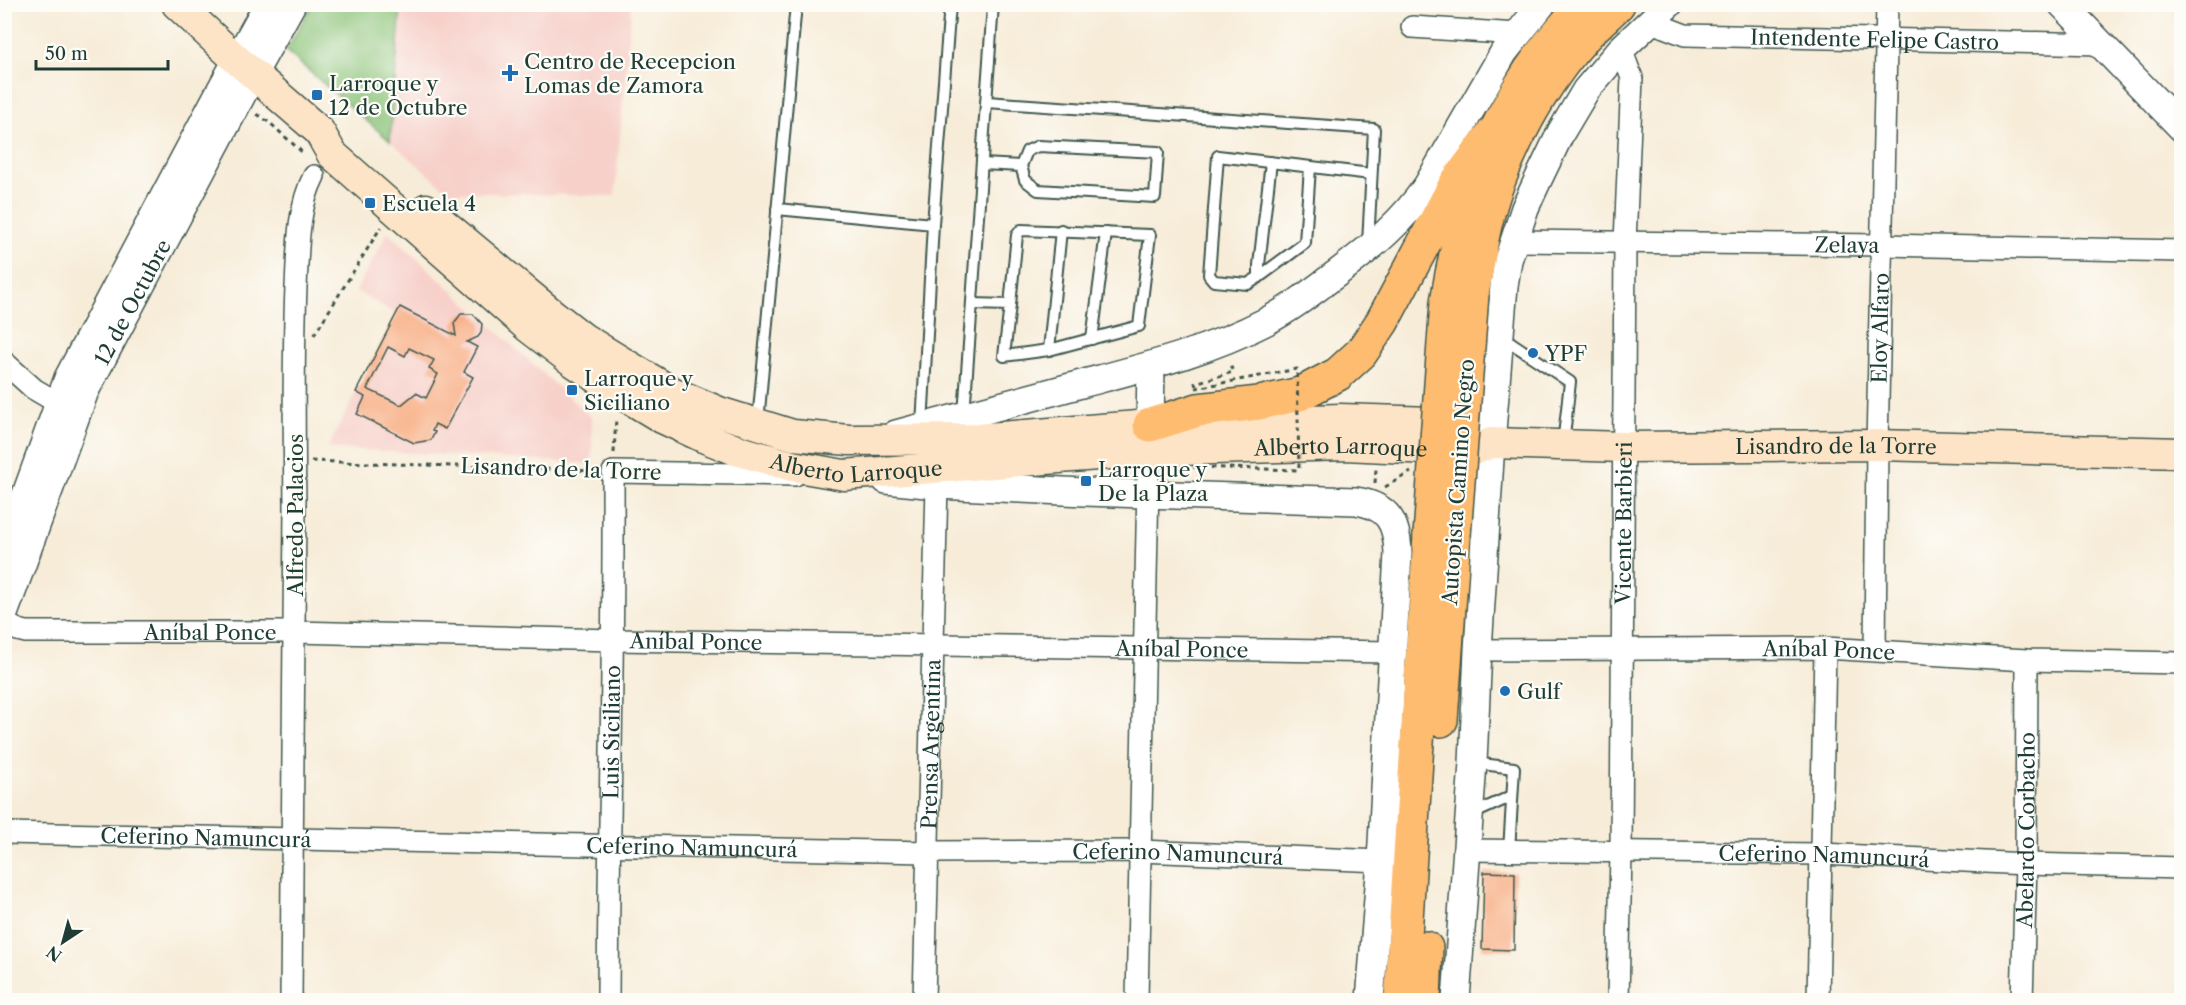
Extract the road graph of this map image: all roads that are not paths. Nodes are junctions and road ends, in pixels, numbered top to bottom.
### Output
1 (177, 4) edge
2 (268, 4) edge
3 (292, 4) edge
4 (796, 4) edge
5 (950, 4) edge
6 (993, 4) edge
7 (1542, 4) edge
8 (1585, 4) edge
9 (1618, 4) edge
10 (1887, 4) edge
11 (2062, 4) edge
12 (1661, 12) edge
13 (1412, 27) dead end
14 (1517, 34) junction
15 (1887, 40) junction
16 (2101, 44) junction
17 (1620, 49) junction
18 (245, 67) junction
19 (987, 102) junction
20 (2181, 128) edge
21 (319, 131) junction
22 (1494, 132) junction
23 (1271, 162) junction
24 (982, 164) junction
25 (1021, 166) junction
26 (1310, 167) junction
27 (1371, 174) junction
28 (314, 176) dead end
29 (777, 209) junction
30 (933, 224) junction
31 (1061, 230) junction
32 (1106, 233) junction
33 (1514, 242) junction
34 (1625, 242) junction
35 (1882, 245) junction
36 (1367, 250) junction
37 (2181, 251) edge
38 (1259, 277) junction
39 (1460, 298) junction
40 (972, 304) junction
41 (1010, 305) junction
42 (1500, 335) junction
43 (1092, 339) junction
44 (1049, 350) junction
45 (4, 362) edge
46 (1151, 366) junction
47 (67, 408) junction
48 (964, 416) junction
49 (758, 425) junction
50 (922, 427) junction
51 (1149, 438) junction
52 (874, 440) junction
53 (1491, 442) junction
54 (1563, 445) junction
55 (1876, 445) junction
56 (1624, 447) junction
57 (2181, 453) edge
58 (613, 472) joint
59 (836, 474) junction
60 (937, 485) junction
61 (1148, 495) junction
62 (1442, 536) junction
63 (4, 555) edge
64 (4, 614) edge
65 (4, 623) edge
66 (295, 632) junction
67 (614, 640) junction
68 (932, 644) junction
69 (1143, 648) junction
70 (1825, 648) junction
71 (1478, 650) junction
72 (1621, 650) junction
73 (1875, 650) junction
74 (1392, 652) junction
75 (2027, 660) junction
76 (2181, 663) edge
77 (1473, 763) junction
78 (1512, 796) junction
79 (1470, 815) junction
80 (4, 834) edge
81 (293, 838) junction
82 (609, 846) junction
83 (1467, 850) junction
84 (1140, 851) junction
85 (1509, 851) junction
86 (927, 852) junction
87 (1621, 852) junction
88 (1822, 855) junction
89 (1381, 861) junction
90 (2026, 864) junction
91 (2181, 868) edge
92 (291, 1000) edge
93 (608, 1000) edge
94 (924, 1000) edge
95 (1137, 1000) edge
96 (1370, 1000) edge
97 (1401, 1000) edge
98 (1424, 1000) edge
99 (1456, 1000) edge
100 (1618, 1000) edge
101 (1818, 1000) edge
102 (2022, 1000) edge

1 - 18 main road, Alberto Larroque
2 - 18 street, 12 de Octubre
3 - 18 street, 12 de Octubre
4 - 29 lane
5 - 30 lane
6 - 19 lane
7 - 14 street
8 - 22 highway, Autopista Camino Negro
9 - 39 highway, Autopista Camino Negro
10 - 15 street, Eloy Alfaro
11 - 16 street
12 - 15 street, Intendente Felipe Castro
12 - 17 street
13 - 14 street
14 - 36 street
15 - 16 street, Intendente Felipe Castro
15 - 35 street, Eloy Alfaro
16 - 20 street
17 - 33 street
17 - 34 street, Vicente Barbieri
18 - 21 main road, Alberto Larroque
18 - 47 street, 12 de Octubre
19 - 24 lane
19 - 27 lane
21 - 49 main road, Alberto Larroque
21 - 59 main road, Alberto Larroque
22 - 39 highway, Autopista Camino Negro
22 - 51 highway
23 - 26 lane
23 - 38 lane
23 - 38 lane
24 - 25 lane
24 - 40 lane
25 - 25 lane
26 - 27 lane
26 - 38 lane
27 - 36 lane
28 - 66 street, Alfredo Palacios
29 - 30 lane
29 - 49 lane
30 - 50 lane
31 - 32 lane
31 - 41 lane
31 - 44 lane
32 - 43 lane
32 - 43 lane
33 - 34 street, Zelaya
33 - 42 street
34 - 35 street, Zelaya
34 - 56 street, Vicente Barbieri
35 - 37 street, Zelaya
35 - 55 street, Eloy Alfaro
36 - 46 street
39 - 62 highway, Autopista Camino Negro, bridge
40 - 41 lane
40 - 48 lane
41 - 44 lane
42 - 53 street
42 - 54 lane
43 - 44 lane
45 - 47 street
46 - 48 street
46 - 51 street
47 - 63 street, 12 de Octubre
47 - 64 street, 12 de Octubre
48 - 50 street
49 - 52 main road, Alberto Larroque
50 - 52 street
51 - 52 main road, Alberto Larroque
51 - 53 main road, Alberto Larroque
51 - 53 main road, Alberto Larroque
51 - 59 main road, Alberto Larroque
51 - 61 street
53 - 54 main road, Lisandro de la Torre
53 - 71 street
54 - 56 main road, Lisandro de la Torre
55 - 56 main road, Lisandro de la Torre
55 - 57 main road, Lisandro de la Torre
55 - 73 street, Eloy Alfaro
56 - 72 street, Vicente Barbieri
58 - 59 street, Lisandro de la Torre
58 - 67 street, Luis Siciliano
59 - 60 street, Lisandro de la Torre
60 - 61 street, Lisandro de la Torre
60 - 68 street, Prensa Argentina
61 - 69 street
61 - 74 street, Lisandro de la Torre
62 - 97 highway, Autopista Camino Negro
62 - 98 highway, Autopista Camino Negro
65 - 66 street, Aníbal Ponce
66 - 67 street, Aníbal Ponce
66 - 81 street, Alfredo Palacios
67 - 68 street, Aníbal Ponce
67 - 82 street, Luis Siciliano
68 - 69 street, Aníbal Ponce
68 - 86 street, Prensa Argentina
69 - 74 street, Aníbal Ponce
69 - 84 street
70 - 72 street, Aníbal Ponce
70 - 73 street, Aníbal Ponce
70 - 88 street
71 - 72 street, Aníbal Ponce
71 - 77 street
72 - 87 street, Vicente Barbieri
73 - 75 street, Aníbal Ponce
74 - 89 street
75 - 76 street, Aníbal Ponce
75 - 90 street, Abelardo Corbacho
77 - 78 lane
77 - 79 street
78 - 79 lane
78 - 85 lane
79 - 83 street
80 - 81 street, Ceferino Namuncurá
81 - 82 street, Ceferino Namuncurá
81 - 92 street, Alfredo Palacios
82 - 86 street, Ceferino Namuncurá
82 - 93 street, Luis Siciliano
83 - 85 street, Ceferino Namuncurá
83 - 99 street
84 - 86 street, Ceferino Namuncurá
84 - 89 street, Ceferino Namuncurá
84 - 95 street
85 - 87 street, Ceferino Namuncurá
86 - 94 street, Prensa Argentina
87 - 88 street, Ceferino Namuncurá
87 - 100 street, Vicente Barbieri
88 - 90 street, Ceferino Namuncurá
88 - 101 street
89 - 96 street
90 - 91 street, Ceferino Namuncurá
90 - 102 street, Abelardo Corbacho

